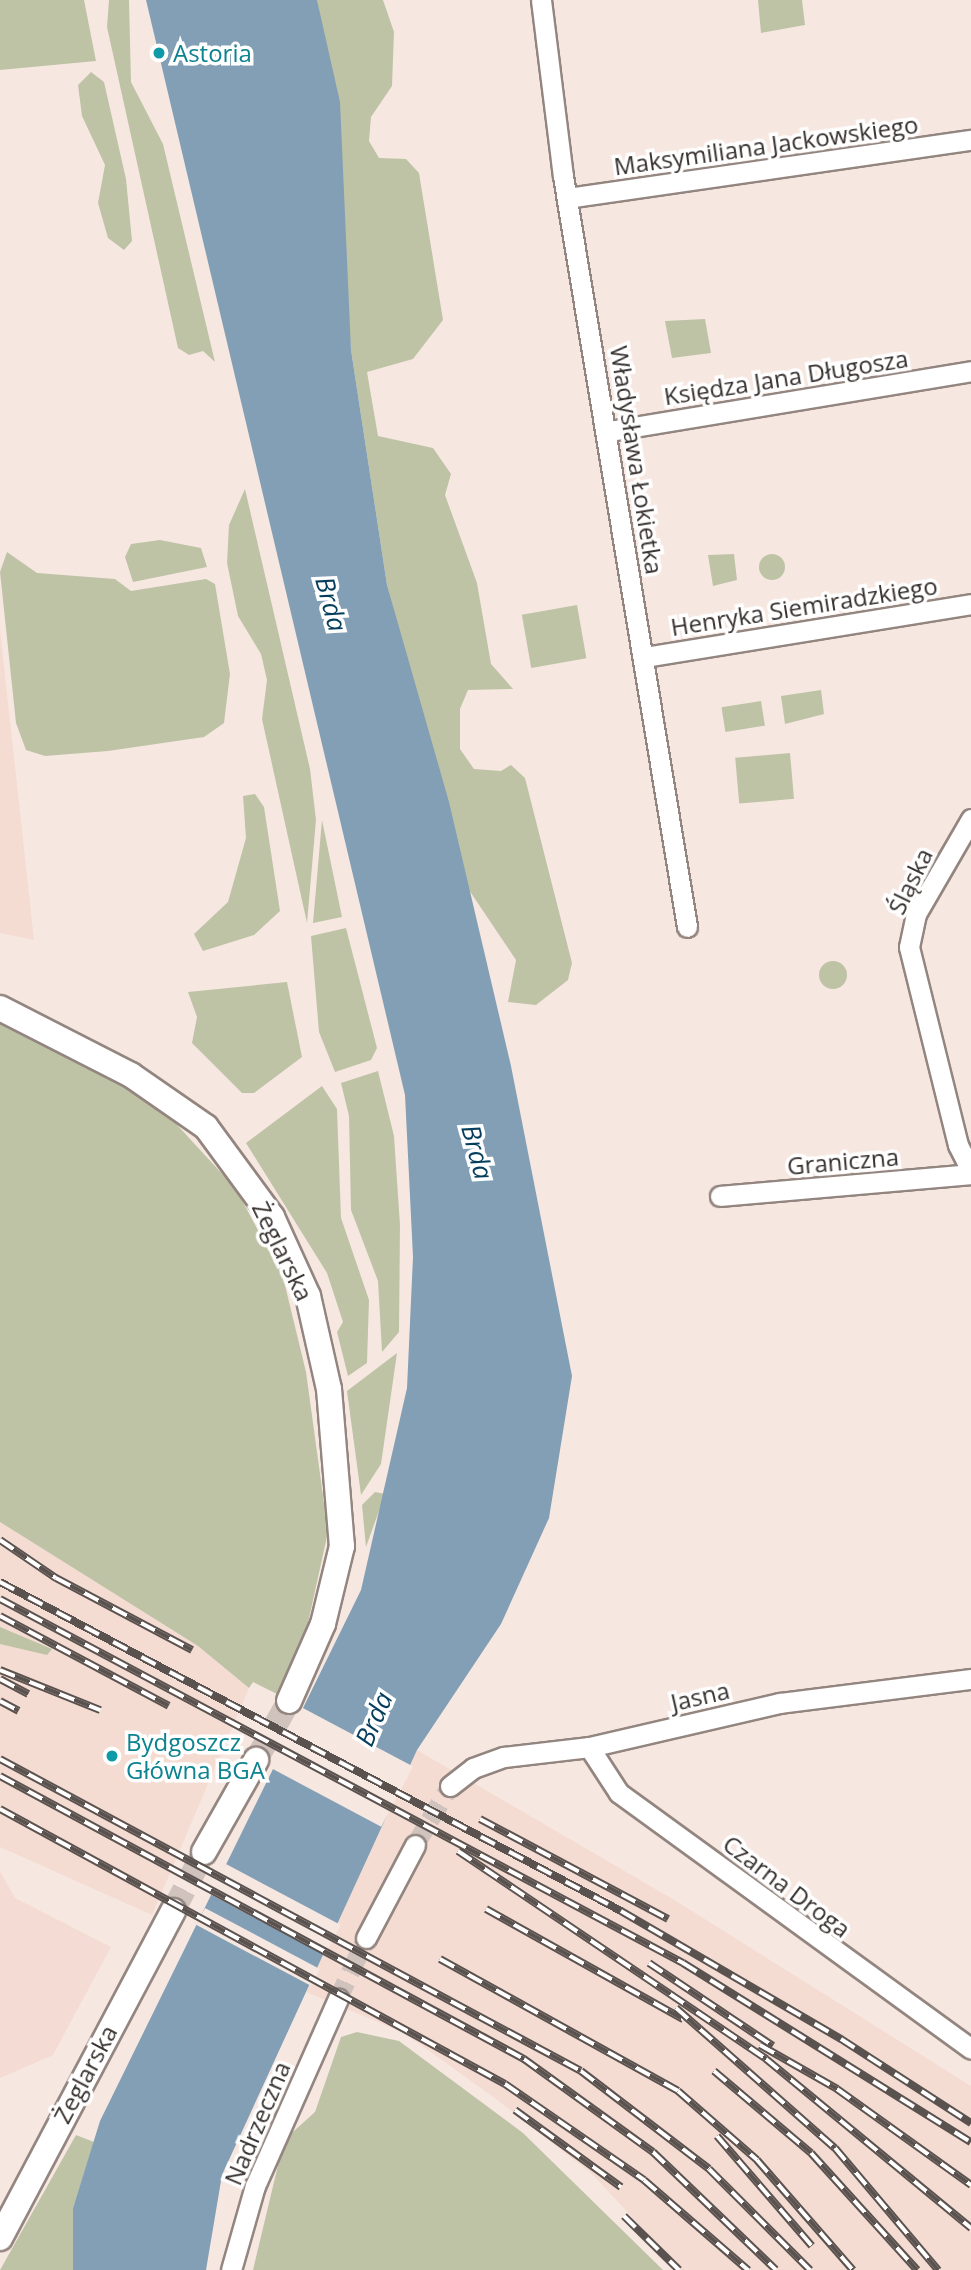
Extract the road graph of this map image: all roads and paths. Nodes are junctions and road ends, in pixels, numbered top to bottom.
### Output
1 (541, 0) edge
2 (971, 140) edge
3 (567, 198) junction
4 (971, 371) edge
5 (609, 431) junction
6 (971, 604) edge
7 (644, 657) junction
8 (971, 819) edge
9 (687, 927) dead end
10 (0, 1008) edge
11 (971, 1172) edge
12 (720, 1196) dead end
13 (971, 1679) edge
14 (289, 1701) tunnel mouth
15 (589, 1747) junction
16 (257, 1760) tunnel mouth
17 (450, 1786) tunnel mouth
18 (415, 1845) tunnel mouth
19 (204, 1853) tunnel mouth
20 (173, 1911) tunnel mouth
21 (366, 1938) tunnel mouth
22 (338, 1999) tunnel mouth
23 (971, 2049) edge
24 (0, 2238) edge
25 (231, 2270) edge

1 - 3 street, Władysława Łokietka
2 - 3 street, Maksymiliana Jackowskiego
3 - 5 street, Władysława Łokietka
4 - 5 street, Księdza Jana Długosza
5 - 7 street, Władysława Łokietka
6 - 7 street, Henryka Siemiradzkiego
7 - 9 street, Władysława Łokietka
8 - 11 street, Śląska
10 - 14 street, Żeglarska
11 - 12 street, Graniczna
13 - 15 street, Jasna
15 - 17 street, Jasna
15 - 23 street, Czarna Droga
16 - 19 street
18 - 21 street
20 - 24 street, Żeglarska
22 - 25 street, Nadrzeczna

